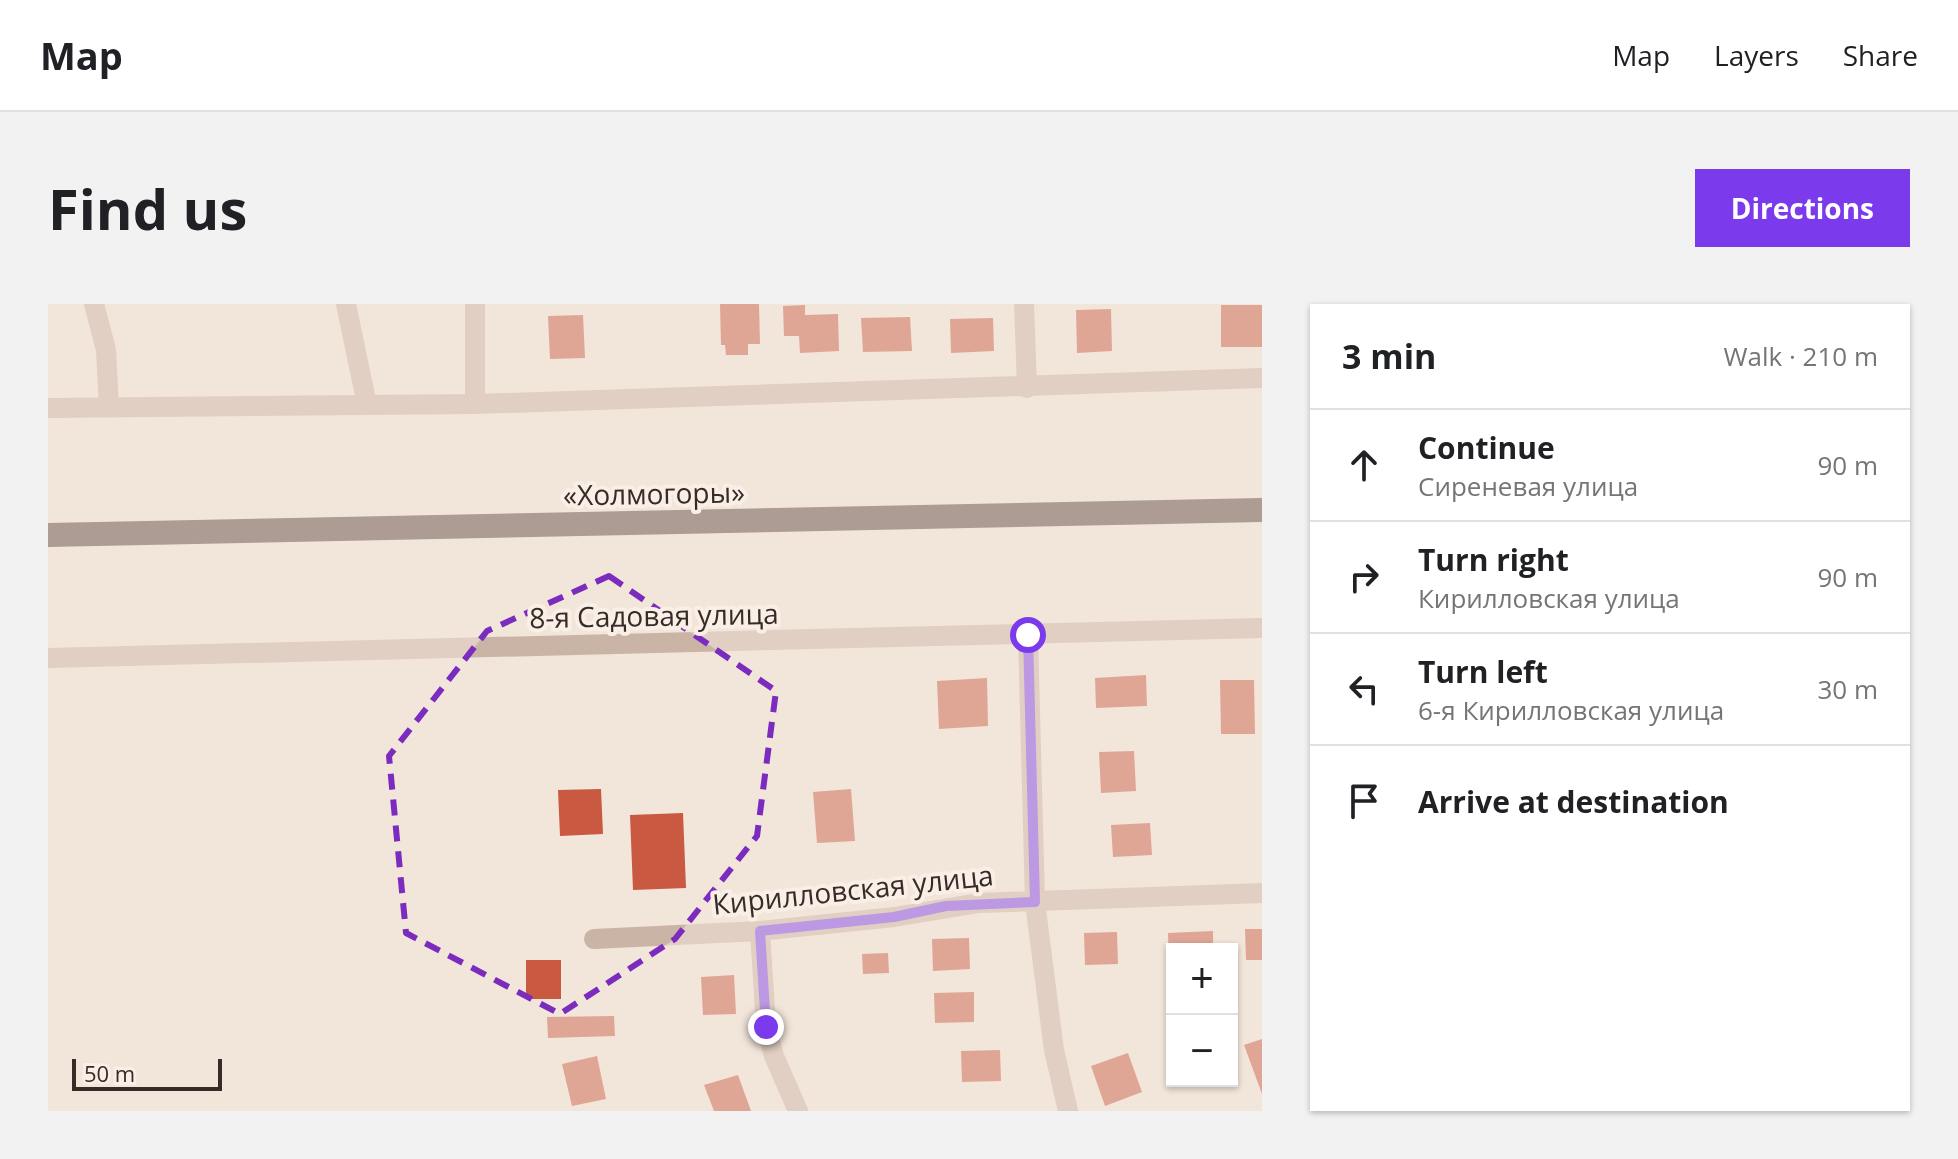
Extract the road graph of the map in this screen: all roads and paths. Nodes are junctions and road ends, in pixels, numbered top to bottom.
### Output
1 (94, 304) edge
2 (346, 304) edge
3 (475, 304) edge
4 (1024, 304) edge
5 (1262, 378) edge
6 (1027, 388) junction
7 (475, 404) junction
8 (367, 405) junction
9 (109, 407) junction
10 (48, 408) edge
11 (1262, 510) edge
12 (48, 535) edge
13 (1262, 628) edge
14 (1028, 635) junction
15 (48, 658) edge
16 (1262, 893) edge
17 (1035, 902) junction
18 (760, 931) junction
19 (594, 939) dead end
20 (798, 1111) edge
21 (1068, 1111) edge

1 - 9 street
2 - 8 street
3 - 7 street
4 - 6 street
5 - 6 street
6 - 7 street
7 - 8 street
8 - 9 street
9 - 10 street
11 - 12 highway, «Холмогоры»
13 - 14 street, 8-я Садовая улица
14 - 15 street, 8-я Садовая улица
14 - 17 street
16 - 17 street, Кирилловская улица
17 - 18 street, Кирилловская улица
17 - 21 street
18 - 19 street, Кирилловская улица
18 - 20 street

